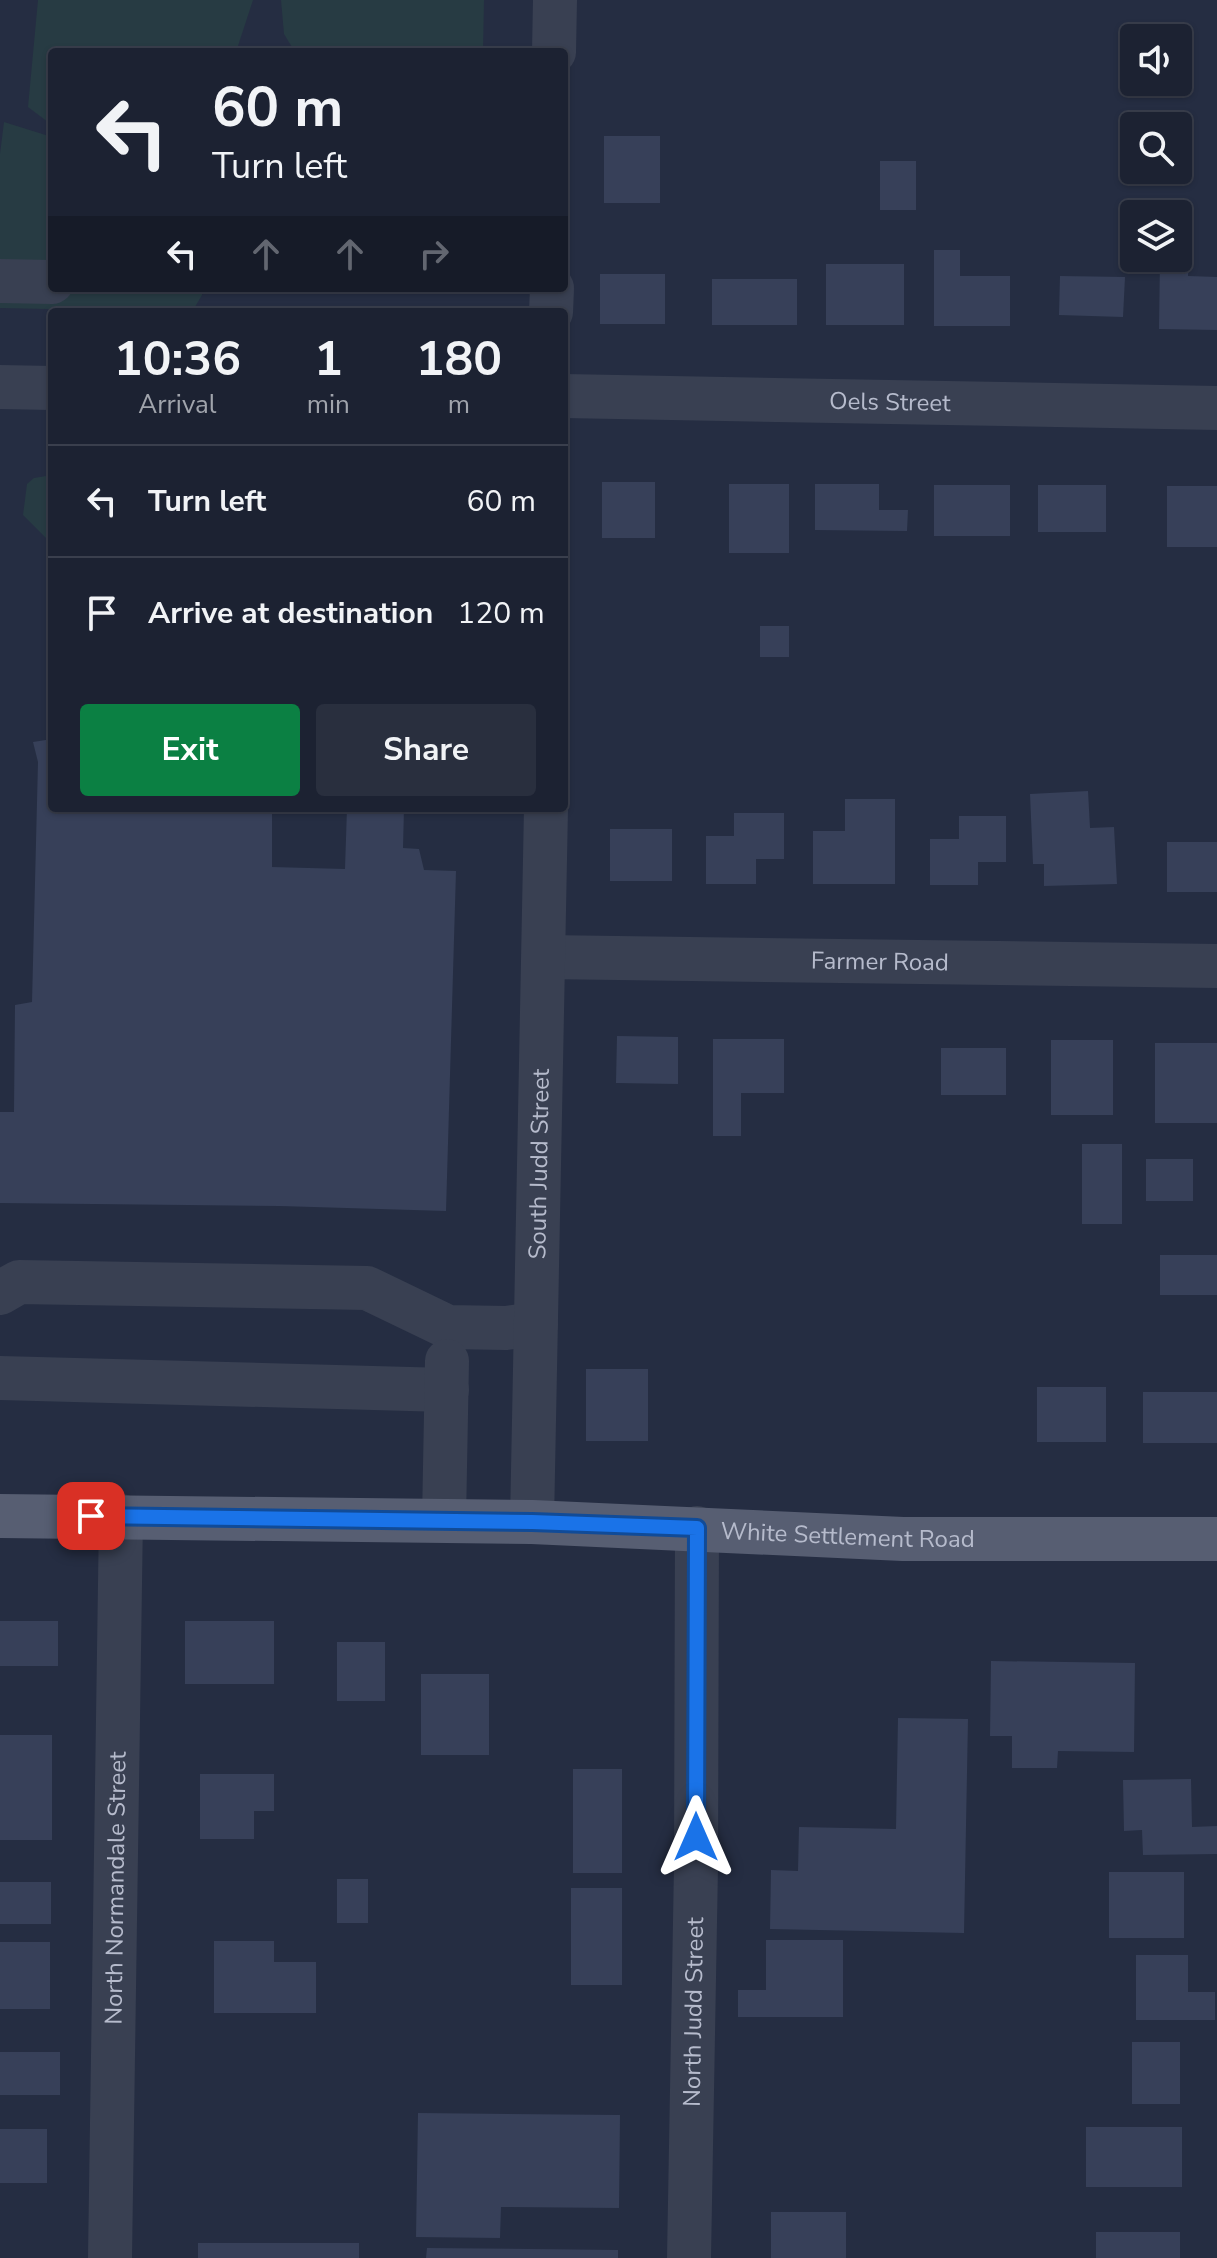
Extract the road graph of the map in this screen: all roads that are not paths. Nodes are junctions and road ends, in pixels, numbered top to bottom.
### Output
1 (555, 0) edge
2 (554, 48) edge
3 (0, 281) edge
4 (48, 282) edge
5 (0, 387) edge
6 (48, 388) edge
7 (568, 396) edge
8 (1217, 408) edge
9 (546, 812) edge
10 (544, 957) junction
11 (1217, 966) edge
12 (0, 1293) edge
13 (536, 1324) junction
14 (448, 1327) junction
15 (0, 1378) edge
16 (447, 1390) junction
17 (0, 1516) edge
18 (121, 1516) junction
19 (444, 1520) junction
20 (532, 1522) junction
21 (697, 1528) junction
22 (1217, 1539) edge
23 (110, 2258) edge
24 (689, 2258) edge

1 - 2 street
3 - 4 street
5 - 6 street
7 - 8 street, Oels Street
9 - 10 street, South Judd Street
10 - 11 street, Farmer Road
10 - 13 street, South Judd Street
12 - 14 street
13 - 14 street
13 - 20 street, South Judd Street
14 - 16 street
15 - 16 street
16 - 19 street
17 - 18 main road, White Settlement Road
18 - 19 main road, White Settlement Road
18 - 23 street, North Normandale Street
19 - 20 main road, White Settlement Road
20 - 21 main road, White Settlement Road
21 - 22 main road, White Settlement Road
21 - 24 street, North Judd Street

